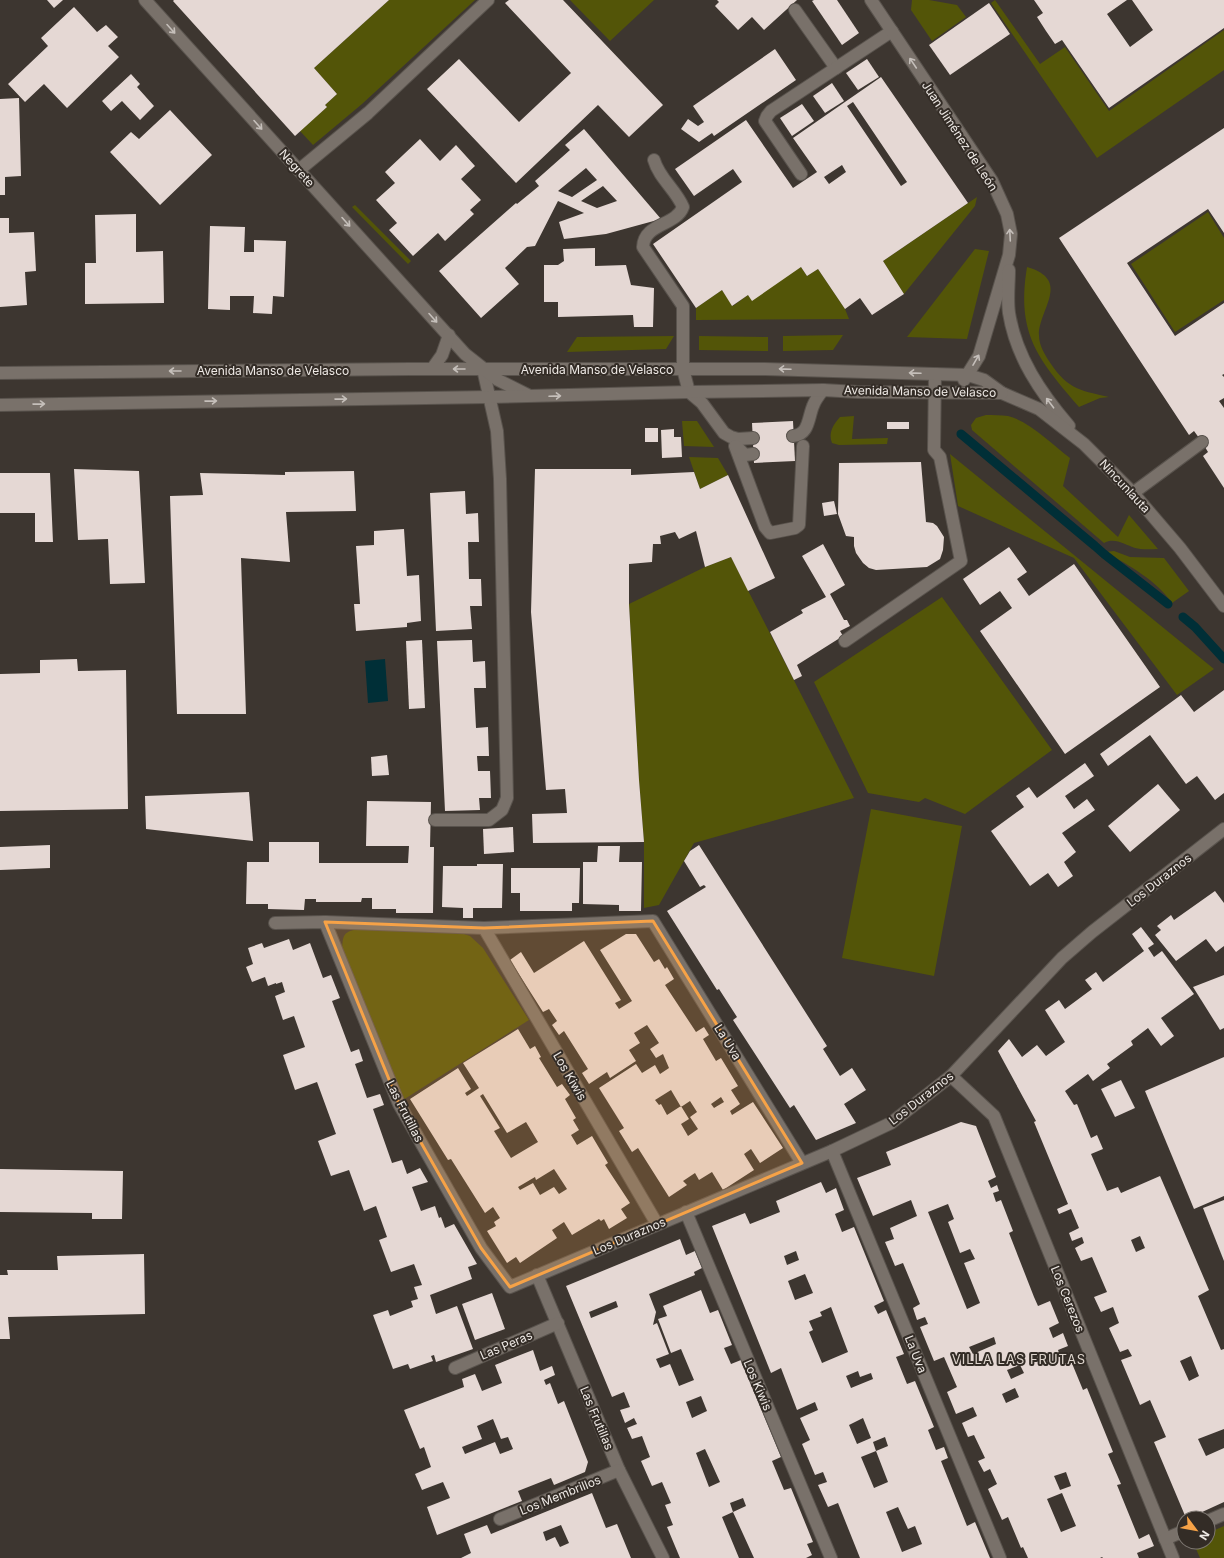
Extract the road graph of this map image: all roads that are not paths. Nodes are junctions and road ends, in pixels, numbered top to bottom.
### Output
1 (145, 0) edge
2 (488, 0) edge
3 (871, 0) edge
4 (796, 10) dead end
5 (892, 31) junction
6 (836, 68) junction
7 (654, 160) dead end
8 (299, 170) junction
9 (801, 174) dead end
10 (1009, 255) junction
11 (449, 335) junction
12 (432, 369) junction
13 (483, 369) junction
14 (683, 369) junction
15 (0, 373) edge
16 (935, 374) junction
17 (968, 375) junction
18 (823, 390) junction
19 (689, 392) junction
20 (935, 392) junction
21 (955, 392) junction
22 (1002, 393) junction
23 (530, 396) junction
24 (490, 397) junction
25 (0, 405) edge
26 (806, 429) junction
27 (724, 433) junction
28 (793, 436) dead end
29 (753, 438) dead end
30 (1202, 442) dead end
31 (1084, 444) junction
32 (735, 446) junction
33 (753, 454) dead end
34 (1133, 492) junction
35 (1224, 606) edge
36 (845, 641) dead end
37 (435, 820) dead end
38 (1224, 829) edge
39 (275, 922) dead end
40 (325, 922) junction
41 (484, 928) junction
42 (951, 1076) junction
43 (832, 1150) junction
44 (802, 1163) junction
45 (686, 1212) junction
46 (657, 1224) junction
47 (537, 1275) junction
48 (510, 1287) joint
49 (558, 1323) junction
50 (455, 1368) dead end
51 (619, 1470) junction
52 (500, 1519) dead end
53 (1176, 1534) edge
54 (1165, 1539) junction
55 (663, 1558) edge
56 (831, 1558) edge
57 (1000, 1558) edge
58 (1173, 1558) edge

1 -> 8 street, Negrete
2 - 8 street
3 - 5 street, Juan Jiménez de León
4 - 6 street
5 - 6 street
10 -> 5 street, Juan Jiménez de León
6 - 9 street
7 - 14 street
8 -> 11 street, Negrete
17 -> 10 street, Juan Jiménez de León
31 -> 10 street
11 - 12 street
11 - 13 street, Negrete
13 -> 12 street, Avenida Manso de Velasco
12 -> 15 street, Avenida Manso de Velasco
13 - 14 street, Avenida Manso de Velasco
13 - 23 street, Negrete
13 - 24 street
16 -> 14 street, Avenida Manso de Velasco
14 - 19 street
16 - 17 street, Avenida Manso de Velasco
16 - 20 street
17 - 21 street, Juan Jiménez de León
17 - 22 street, Avenida Manso de Velasco
18 - 19 street, Avenida Manso de Velasco
18 - 20 street, Avenida Manso de Velasco
18 - 26 street
23 -> 19 street, Avenida Manso de Velasco
19 - 27 street
20 - 21 street, Avenida Manso de Velasco
20 - 36 street
21 - 22 street, Avenida Manso de Velasco
22 - 31 street, Nincunlauta
23 - 24 street, Avenida Manso de Velasco
25 -> 24 street, Avenida Manso de Velasco
24 - 37 street
26 - 28 street
26 - 32 street
27 - 29 street
27 - 32 street
30 - 34 street
31 - 34 street, Nincunlauta
32 - 33 street
34 - 35 street, Nincunlauta
38 - 42 street, Los Duraznos
39 - 40 street
40 - 41 street
40 - 48 street, Las Frutillas
41 - 44 street, La Uva
41 - 46 street, Los Kiwis
42 - 43 street, Los Duraznos
42 - 54 street, Los Cerezos
43 - 44 street, Los Duraznos
43 - 57 street, La Uva
44 - 45 street, Los Duraznos
45 - 46 street, Los Duraznos
45 - 56 street, Los Kiwis
46 - 47 street, Los Duraznos
47 - 48 street, Los Duraznos
47 - 49 street, Las Frutillas
49 - 50 street, Las Peras
49 - 51 street, Las Frutillas
51 - 52 street, Los Membrillos
51 - 55 street, Las Frutillas
53 - 54 street
54 - 58 street, Los Cerezos

